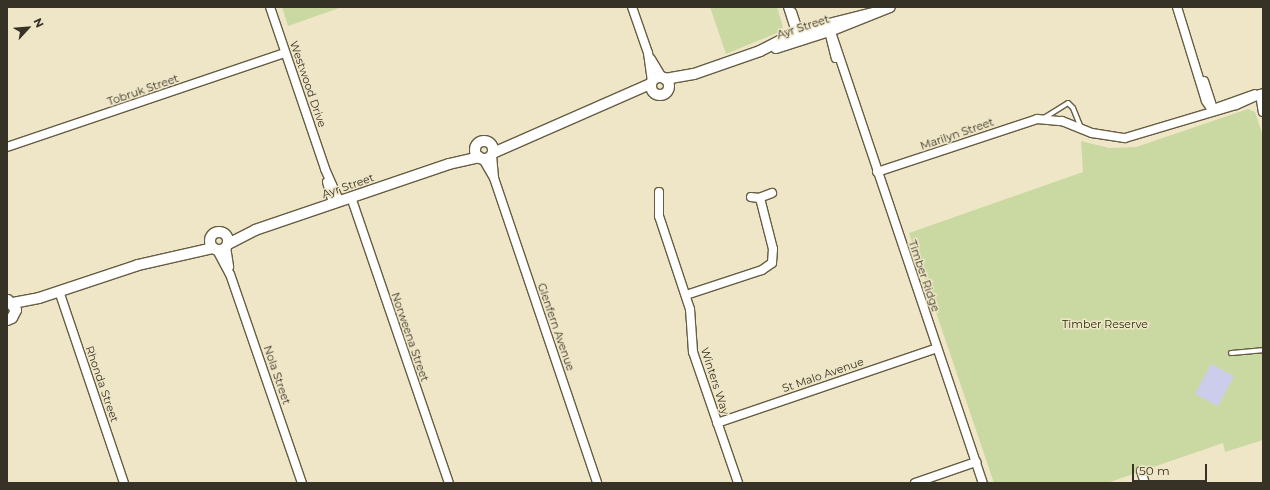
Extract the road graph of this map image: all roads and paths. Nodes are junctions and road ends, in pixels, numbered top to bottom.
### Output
1 (270, 7) edge
2 (632, 7) edge
3 (789, 7) edge
4 (890, 7) edge
5 (1177, 7) edge
6 (829, 29) junction
7 (798, 34) junction
8 (285, 53) junction
9 (648, 53) junction
10 (694, 74) junction
11 (664, 78) junction
12 (652, 86) junction
13 (669, 88) junction
14 (1262, 95) edge
15 (1212, 110) junction
16 (1263, 112) edge
17 (1043, 119) junction
18 (1081, 128) junction
19 (527, 137) junction
20 (488, 141) junction
21 (477, 144) junction
22 (7, 147) edge
23 (487, 156) junction
24 (449, 164) junction
25 (878, 172) junction
26 (659, 192) dead end
27 (772, 193) dead end
28 (351, 197) junction
29 (751, 197) dead end
30 (760, 198) junction
31 (336, 202) junction
32 (255, 230) junction
33 (223, 233) junction
34 (211, 238) junction
35 (221, 247) junction
36 (183, 254) junction
37 (59, 291) junction
38 (686, 295) junction
39 (39, 298) junction
40 (9, 300) edge
41 (16, 313) junction
42 (7, 320) edge
43 (937, 348) junction
44 (1263, 350) edge
45 (1231, 353) dead end
46 (717, 423) junction
47 (976, 462) junction
48 (1141, 471) dead end
49 (124, 483) edge
50 (302, 483) edge
51 (449, 483) edge
52 (597, 483) edge
53 (738, 483) edge
54 (915, 483) edge
55 (983, 483) edge
56 (1145, 483) edge

1 - 8 street, Westwood Drive
2 - 9 street
3 - 7 street
4 - 6 street, Ayr Street
5 - 15 street
6 - 7 street, Ayr Street
6 - 25 street, Timber Ridge
7 - 10 street, Ayr Street
8 - 22 street, Tobruk Street
8 - 31 street, Westwood Drive
9 - 11 street
9 - 12 street
10 - 11 street, Ayr Street
10 - 13 street, Ayr Street
11 - 12 street, Ayr Street
11 - 13 street
12 - 13 street, Ayr Street
12 - 19 street, Ayr Street
14 - 15 street, Marilyn Street
14 - 16 street
15 - 18 street, Marilyn Street
17 - 18 street, Marilyn Street
17 - 18 lane, Marilyn Street
17 - 25 street, Marilyn Street
19 - 20 street, Ayr Street
19 - 23 street, Ayr Street
20 - 21 street, Ayr Street
20 - 23 street
21 - 23 street
21 - 24 street, Ayr Street
23 - 24 street, Ayr Street
23 - 52 street, Glenfern Avenue
24 - 28 street, Ayr Street
25 - 43 street, Timber Ridge
26 - 38 street, Winters Way
27 - 30 street
28 - 31 street, Ayr Street
28 - 51 street, Norweena Street
29 - 30 street
30 - 38 street
31 - 32 street, Ayr Street
32 - 33 street, Ayr Street
32 - 35 street, Ayr Street
33 - 34 street, Ayr Street
33 - 35 street
34 - 35 street
34 - 36 street, Ayr Street
35 - 36 street, Ayr Street
35 - 50 street, Nola Street
36 - 37 street, Ayr Street
37 - 39 street, Ayr Street
37 - 49 street, Rhonda Street
38 - 46 street, Winters Way
39 - 40 street, Ayr Street
39 - 41 street, Ayr Street
40 - 41 street
41 - 42 street, Ayr Street
43 - 46 street, St Malo Avenue
43 - 47 street, Timber Ridge
44 - 45 lane
46 - 53 street, Winters Way
47 - 54 street
47 - 55 street, Timber Ridge
48 - 56 street

